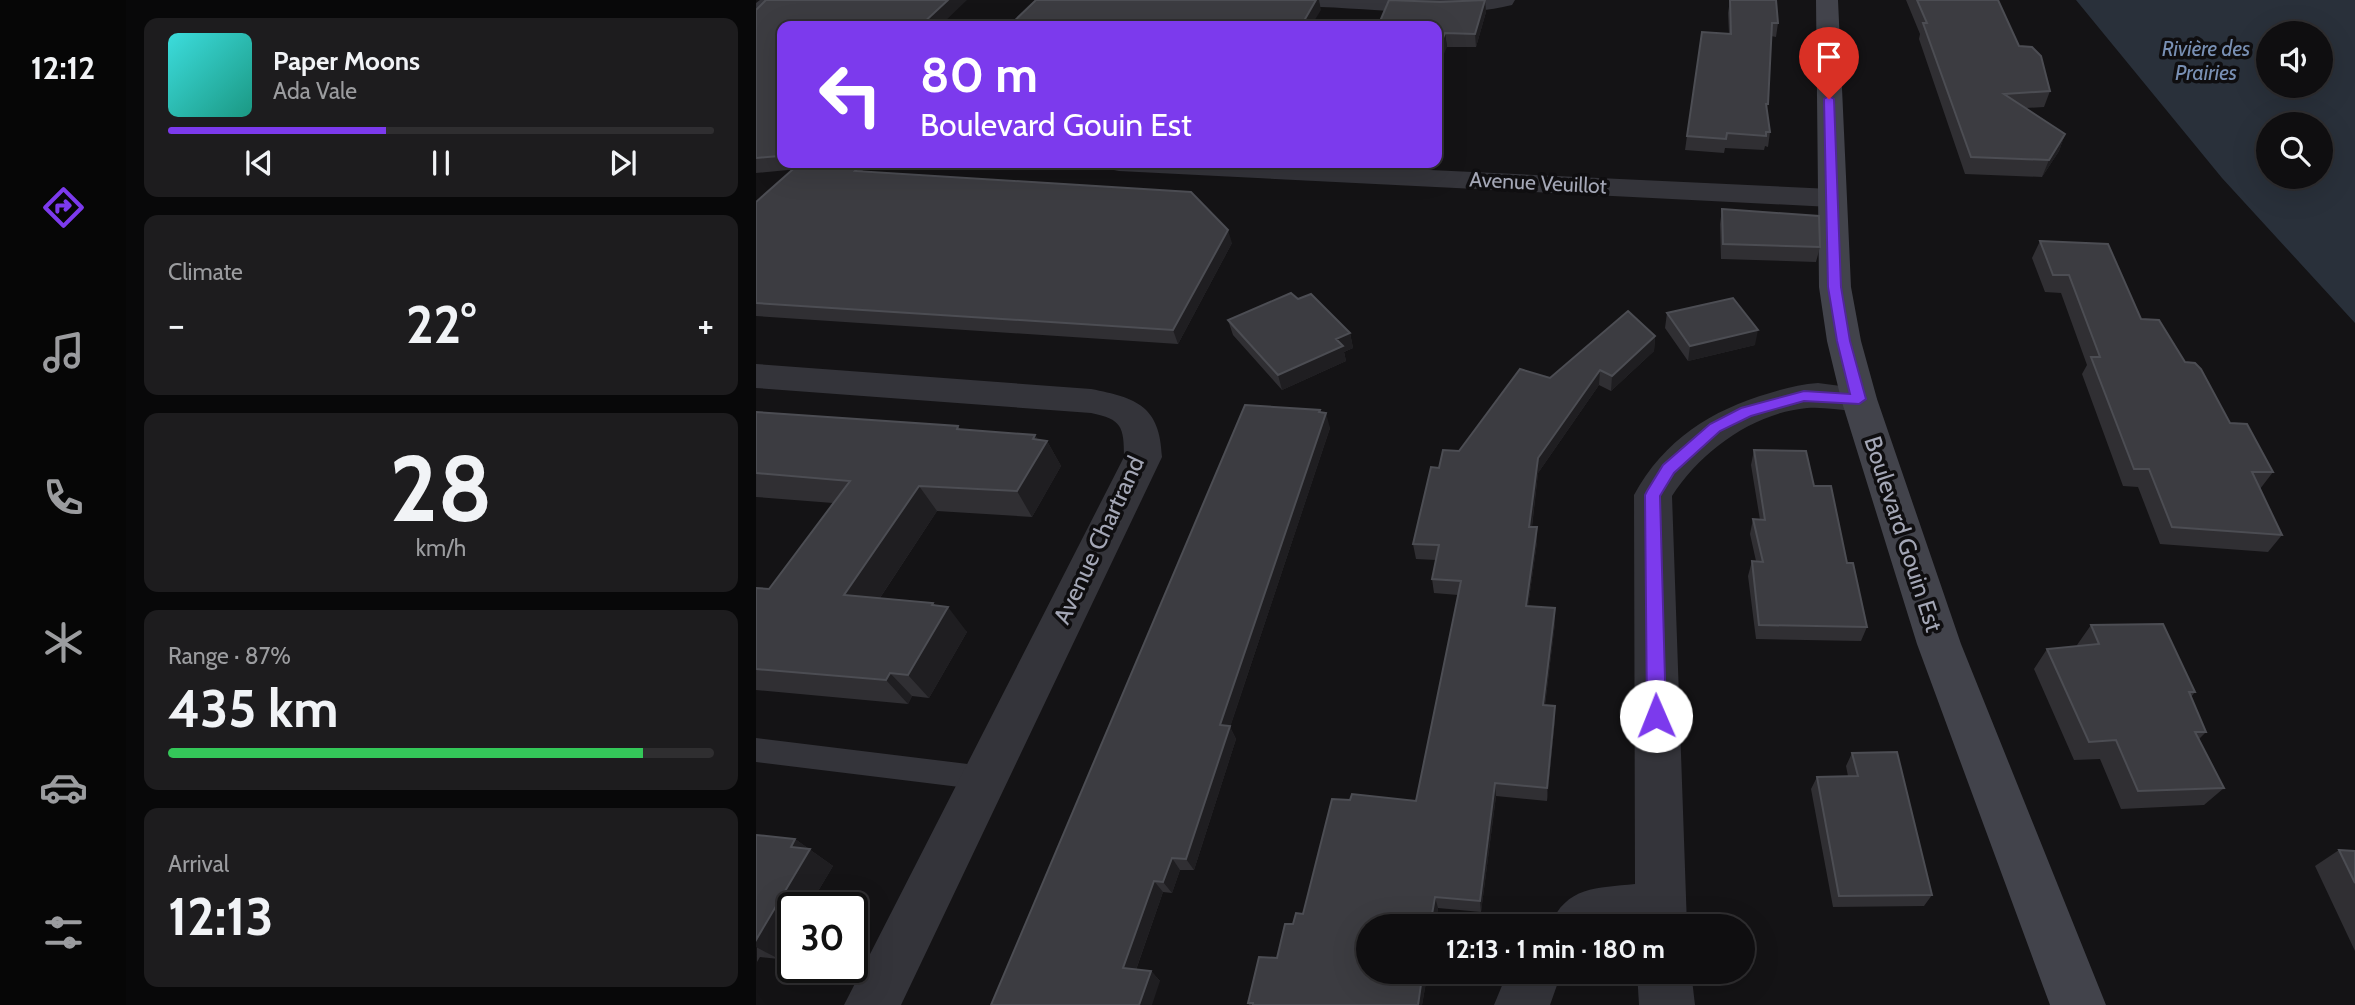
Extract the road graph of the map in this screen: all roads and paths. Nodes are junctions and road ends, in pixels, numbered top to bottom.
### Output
1 (766, 0) edge
2 (1321, 0) edge
3 (1504, 0) edge
4 (1828, 0) edge
5 (1361, 2) junction
6 (756, 9) edge
7 (1351, 21) edge
8 (1294, 168) edge
9 (1831, 198) junction
10 (756, 376) edge
11 (1859, 399) junction
12 (756, 750) edge
13 (984, 778) junction
14 (1660, 914) edge
15 (1530, 984) edge
16 (1665, 984) edge
17 (872, 1005) edge
18 (1522, 1005) edge
19 (1667, 1005) edge
20 (2078, 1005) edge

1 - 6 lane
2 - 5 street
3 - 5 street
4 - 9 street, Boulevard Gouin Est
5 - 7 street
8 - 9 street, Avenue Veuillot
9 - 11 street, Boulevard Gouin Est
10 - 13 street, Avenue Chartrand
11 - 14 street
11 - 20 street, Boulevard Gouin Est
12 - 13 lane
13 - 17 street, Avenue Chartrand
15 - 18 street
16 - 19 street

